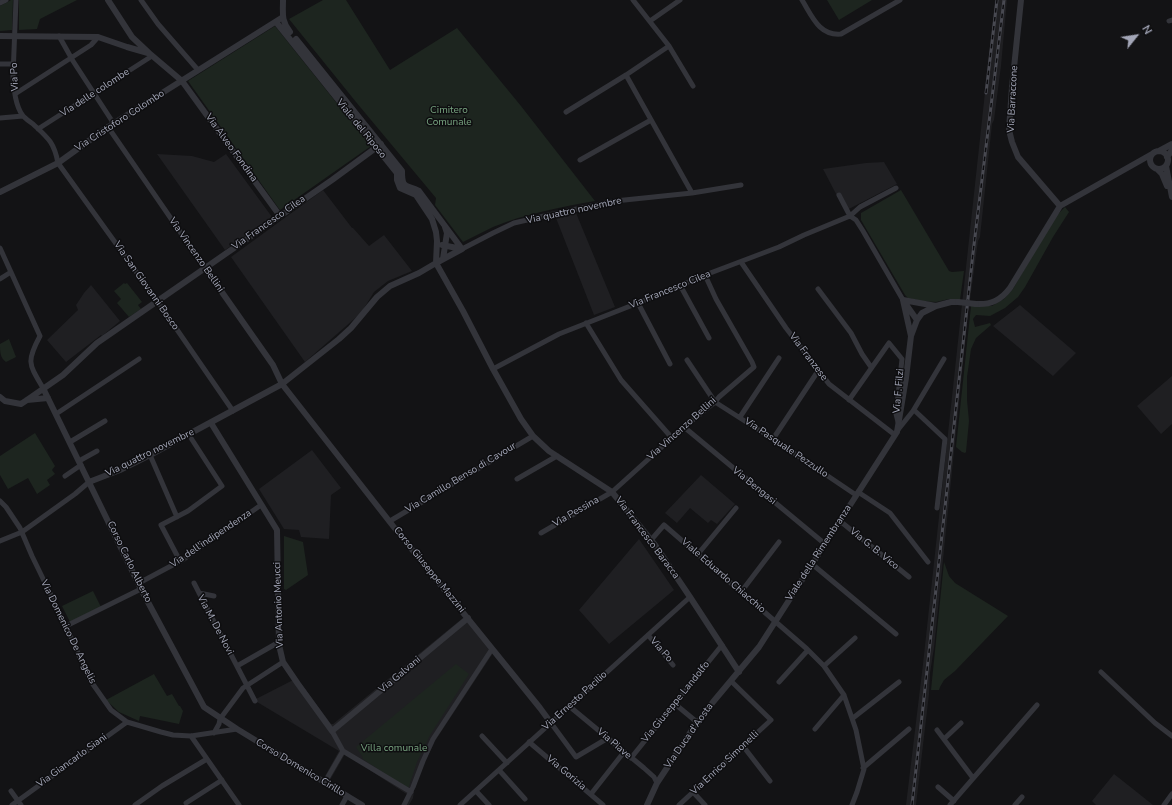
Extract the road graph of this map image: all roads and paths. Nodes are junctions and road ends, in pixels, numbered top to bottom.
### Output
1 (6, 0) edge
2 (16, 0) edge
3 (108, 0) edge
4 (141, 0) edge
5 (283, 0) edge
6 (633, 0) edge
7 (680, 0) edge
8 (802, 0) edge
9 (900, 0) edge
10 (1021, 0) edge
11 (0, 4) edge
12 (283, 17) junction
13 (650, 21) junction
14 (276, 22) junction
15 (0, 36) edge
16 (15, 36) junction
17 (59, 36) junction
18 (98, 37) junction
19 (669, 46) junction
20 (150, 54) junction
21 (71, 58) junction
22 (0, 64) edge
23 (14, 64) junction
24 (198, 70) junction
25 (626, 75) junction
26 (182, 81) junction
27 (693, 86) dead end
28 (94, 93) junction
29 (15, 94) junction
30 (566, 112) dead end
31 (24, 116) junction
32 (0, 118) edge
33 (651, 120) junction
34 (114, 124) junction
35 (108, 128) junction
36 (38, 129) junction
37 (1172, 144) edge
38 (378, 146) junction
39 (1172, 150) edge
40 (1159, 151) junction
41 (1152, 154) junction
42 (1167, 158) junction
43 (580, 160) dead end
44 (58, 162) junction
45 (1134, 165) junction
46 (1150, 165) junction
47 (1166, 166) junction
48 (1158, 170) junction
49 (741, 185) dead end
50 (896, 188) dead end
51 (0, 192) edge
52 (692, 193) junction
53 (839, 195) dead end
54 (1172, 197) edge
55 (1060, 206) junction
56 (280, 216) junction
57 (850, 216) junction
58 (445, 225) junction
59 (437, 236) junction
60 (446, 238) junction
61 (437, 246) junction
62 (445, 246) junction
63 (0, 248) edge
64 (462, 249) junction
65 (443, 259) junction
66 (741, 262) junction
67 (436, 263) junction
68 (206, 268) junction
69 (11, 272) junction
70 (705, 275) junction
71 (0, 278) edge
72 (680, 285) junction
73 (818, 289) dead end
74 (903, 300) junction
75 (158, 302) junction
76 (638, 303) junction
77 (936, 306) junction
78 (919, 318) junction
79 (586, 324) junction
80 (911, 336) junction
81 (709, 338) dead end
82 (780, 358) dead end
83 (139, 359) dead end
84 (944, 359) dead end
85 (687, 360) dead end
86 (670, 364) dead end
87 (871, 367) junction
88 (493, 369) junction
89 (818, 371) junction
90 (282, 384) junction
91 (43, 388) junction
92 (0, 397) edge
93 (48, 398) junction
94 (27, 400) junction
95 (849, 400) junction
96 (715, 402) junction
97 (914, 410) junction
98 (233, 411) junction
99 (56, 414) junction
100 (740, 417) junction
101 (106, 421) dead end
102 (898, 422) junction
103 (211, 423) junction
104 (684, 427) junction
105 (896, 433) junction
106 (189, 435) junction
107 (533, 436) junction
108 (672, 438) junction
109 (773, 439) junction
110 (70, 442) junction
111 (97, 451) dead end
112 (150, 455) junction
113 (557, 456) junction
114 (80, 463) junction
115 (64, 476) dead end
116 (516, 479) dead end
117 (89, 482) junction
118 (612, 492) junction
119 (857, 494) junction
120 (0, 501) edge
121 (261, 504) junction
122 (736, 508) dead end
123 (937, 508) dead end
124 (177, 517) junction
125 (390, 521) junction
126 (840, 521) junction
127 (22, 532) junction
128 (541, 533) dead end
129 (651, 540) junction
130 (0, 541) edge
131 (779, 542) dead end
132 (825, 544) junction
133 (698, 554) junction
134 (180, 561) junction
135 (928, 562) dead end
136 (812, 564) junction
137 (909, 577) dead end
138 (194, 584) dead end
139 (140, 586) junction
140 (741, 592) junction
141 (199, 593) junction
142 (214, 596) dead end
143 (690, 597) junction
144 (468, 618) junction
145 (776, 622) junction
146 (66, 626) junction
147 (896, 634) dead end
148 (648, 635) junction
149 (855, 638) dead end
150 (279, 642) junction
151 (722, 645) junction
152 (492, 649) junction
153 (808, 650) junction
154 (283, 662) junction
155 (674, 665) dead end
156 (237, 666) junction
157 (824, 666) junction
158 (739, 672) junction
159 (1101, 672) dead end
160 (731, 681) junction
161 (779, 682) dead end
162 (900, 682) dead end
163 (247, 686) junction
164 (844, 695) junction
165 (255, 701) dead end
166 (675, 704) junction
167 (1037, 705) dead end
168 (569, 706) junction
169 (853, 718) junction
170 (220, 719) junction
171 (127, 722) junction
172 (551, 723) junction
173 (698, 723) junction
174 (961, 723) dead end
175 (816, 728) dead end
176 (908, 729) dead end
177 (238, 730) junction
178 (937, 730) dead end
179 (332, 731) junction
180 (214, 733) junction
181 (191, 736) junction
182 (482, 736) dead end
183 (1172, 736) edge
184 (608, 738) junction
185 (944, 739) junction
186 (530, 742) junction
187 (742, 746) junction
188 (343, 751) junction
189 (624, 752) junction
190 (631, 758) junction
191 (207, 760) junction
192 (507, 763) junction
193 (863, 768) junction
194 (499, 770) junction
195 (974, 778) junction
196 (222, 780) junction
197 (770, 781) dead end
198 (325, 782) junction
199 (657, 784) junction
200 (938, 787) dead end
201 (11, 791) dead end
202 (476, 791) junction
203 (411, 792) junction
204 (693, 792) junction
205 (591, 794) junction
206 (1172, 794) edge
207 (347, 796) junction
208 (1022, 797) dead end
209 (526, 799) dead end
210 (19, 803) edge
211 (186, 803) dead end
212 (952, 803) edge
213 (12, 805) edge
214 (135, 805) edge
215 (239, 805) edge
216 (342, 805) edge
217 (362, 805) edge
218 (404, 805) edge
219 (460, 805) edge
220 (489, 805) edge
221 (603, 805) edge
222 (647, 805) edge
223 (679, 805) edge
224 (705, 805) edge
225 (852, 805) edge
226 (1015, 805) edge
227 (1164, 805) edge

1 - 11 street
2 - 16 street, Via Po
3 - 20 street, Via Alveo Fondina
4 - 24 street
5 - 12 street
6 - 13 street
7 - 13 street
8 - 9 street
10 - 55 street, Via Barraccone
12 - 14 street, Via Cristoforo Colombo
12 - 38 street, Viale del Riposo
13 - 19 street
14 - 24 street, Via Cristoforo Colombo
14 - 38 street, Viale del Riposo
15 - 16 street
16 - 17 street
16 - 23 street, Via Po
17 - 18 street
17 - 21 street
18 - 20 street
18 - 21 street
19 - 25 street
19 - 27 street
20 - 26 street, Via Alveo Fondina
20 - 28 street, Via delle colombe
21 - 28 street
21 - 29 street
22 - 23 street
23 - 29 street, Via Po
24 - 26 street, Via Cristoforo Colombo
25 - 30 street
25 - 33 street
26 - 34 street, Via Cristoforo Colombo
26 - 56 street, Via Alveo Fondina
28 - 34 street
28 - 36 street, Via delle colombe
29 - 31 street, Via Po
31 - 32 street
31 - 36 street, Via Po
33 - 43 street
33 - 52 street
34 - 35 street, Via Cristoforo Colombo
35 - 44 street, Via Cristoforo Colombo
35 - 68 street, Via Vincenzo Bellini
36 - 44 street, Via Po
37 - 40 street
38 - 56 street, Via Francesco Cilea
38 - 58 street, Viale del Riposo
38 - 59 street, Viale del Riposo
39 - 42 street
40 - 41 street
40 - 42 street
41 - 45 street
41 - 46 street
42 - 47 street
44 - 51 street, Via Cristoforo Colombo
44 - 75 street, Via San Giovanni Bosco
45 - 46 street
45 - 55 street
46 - 48 street
47 - 48 street
47 - 54 street
48 - 54 street
49 - 52 street, Via quattro novembre
50 - 57 street, Via Francesco Cilea
52 - 64 street, Via quattro novembre
53 - 57 street
55 - 77 street, bridge
56 - 68 street, Via Francesco Cilea
57 - 66 street, Via Francesco Cilea
57 - 74 street
58 - 60 street
58 - 64 street, Viale del Riposo
59 - 60 street
59 - 61 street, Viale del Riposo
60 - 62 street
61 - 62 street
61 - 67 street, Viale del Riposo
62 - 64 street
62 - 65 street
63 - 69 street
64 - 65 street
65 - 67 street
66 - 70 street, Via Francesco Cilea
66 - 89 street, Via Franzese
67 - 88 street, Via Francesco Baracca
67 - 90 street, Via quattro novembre
68 - 75 street, Via Francesco Cilea
68 - 90 street, Via Vincenzo Bellini
69 - 71 street
69 - 91 street
70 - 72 street, Via Francesco Cilea
70 - 96 street, Via Vincenzo Bellini
72 - 76 street, Via Francesco Cilea
72 - 81 street
73 - 87 street
74 - 77 street
74 - 78 street
74 - 80 street
75 - 91 street, Via Francesco Cilea
75 - 98 street, Via San Giovanni Bosco
76 - 79 street, Via Francesco Cilea
76 - 86 street
77 - 78 street
78 - 80 street, Viale della Rimembranza
79 - 88 street, Via Francesco Cilea
79 - 108 street
80 - 102 street, Viale della Rimembranza
82 - 100 street
83 - 99 street
84 - 97 street, Viale della Rimembranza
85 - 96 street
87 - 95 street
87 - 102 street, Via F. Filzi
88 - 107 street, Via Francesco Baracca
89 - 95 street, Via Franzese
89 - 109 street
90 - 98 street, Via quattro novembre
90 - 125 street, Corso Giuseppe Mazzini
91 - 93 street, Corso Carlo Alberto
91 - 94 street, Via Francesco Cilea
92 - 94 street
93 - 94 street
93 - 99 street, Corso Carlo Alberto
95 - 105 street, Via Franzese
96 - 100 street, Via Pasquale Pezzullo
96 - 104 street, Via Vincenzo Bellini
97 - 105 street, Viale della Rimembranza
97 - 123 street
98 - 103 street, Via quattro novembre
99 - 110 street, Corso Carlo Alberto
100 - 109 street, Via Pasquale Pezzullo
101 - 110 street
102 - 105 street, Viale della Rimembranza
103 - 106 street, Via quattro novembre
103 - 121 street, Via Antonio Meucci
104 - 108 street, Via Vincenzo Bellini
104 - 132 street, Via Bengasi
105 - 119 street, Viale della Rimembranza
106 - 112 street, Via quattro novembre
106 - 124 street
107 - 113 street, Via Francesco Baracca
107 - 125 street, Via Camillo Benso di Cavour
108 - 118 street, Via Vincenzo Bellini
109 - 119 street, Via Pasquale Pezzullo
110 - 114 street, Corso Carlo Alberto
111 - 114 street
112 - 117 street, Via quattro novembre
112 - 124 street
113 - 116 street
113 - 118 street, Via Francesco Baracca
114 - 115 street
114 - 117 street, Corso Carlo Alberto
117 - 127 street
117 - 139 street, Corso Carlo Alberto
118 - 128 street, Via Pessina
118 - 129 street, Via Francesco Baracca
119 - 126 street, Viale della Rimembranza
119 - 135 street, Via Pasquale Pezzullo
120 - 127 street, Via Domenico De Angelis
121 - 134 street, Via dell'indipendenza
121 - 150 street, Via Antonio Meucci
122 - 133 street
124 - 134 street
125 - 144 street, Corso Giuseppe Mazzini
126 - 132 street, Viale della Rimembranza
126 - 137 street, Via G. B. Vico
127 - 130 street
127 - 146 street, Via Domenico De Angelis
129 - 133 street, Viale Eduardo Chiacchio
129 - 143 street, Via Francesco Baracca
131 - 140 street
132 - 136 street, Viale della Rimembranza
133 - 140 street, Viale Eduardo Chiacchio
134 - 139 street, Via dell'indipendenza
136 - 145 street, Viale della Rimembranza
136 - 147 street
138 - 141 street, Via M. De Novi
139 - 146 street, Via dell'indipendenza
139 - 170 street, Corso Carlo Alberto
140 - 145 street, Viale Eduardo Chiacchio
141 - 142 street
141 - 156 street, Via M. De Novi
143 - 148 street, Via Ernesto Pacilio
143 - 151 street, Via Francesco Baracca
144 - 152 street, Corso Giuseppe Mazzini
144 - 179 street, Via Galvani
145 - 153 street, Viale Eduardo Chiacchio
145 - 158 street, Viale della Rimembranza
146 - 171 street, Via Domenico De Angelis
148 - 155 street, Via Po
148 - 168 street, Via Ernesto Pacilio
149 - 157 street
150 - 154 street, Via Antonio Meucci
150 - 156 street, Via M. De Novi
151 - 158 street, Via Francesco Baracca
151 - 166 street, Via Giuseppe Landolfo
152 - 172 street, Corso Giuseppe Mazzini
152 - 203 street
153 - 157 street, Viale Eduardo Chiacchio
153 - 161 street
154 - 163 street
154 - 179 street, Via Antonio Meucci
156 - 163 street, Via M. De Novi
157 - 164 street, Viale Eduardo Chiacchio
158 - 160 street, Via Duca d'Aosta
159 - 183 street
160 - 173 street, Via Duca d'Aosta
160 - 187 street, Via Enrico Simonelli
162 - 169 street
163 - 165 street
163 - 170 street
164 - 169 street, Viale Eduardo Chiacchio
164 - 175 street
166 - 173 street
166 - 190 street, Via Giuseppe Landolfo
167 - 195 street
168 - 172 street, Via Ernesto Pacilio
168 - 184 street, Via Piave
169 - 193 street, Viale Eduardo Chiacchio
170 - 177 street, Corso Carlo Alberto
170 - 180 street
171 - 181 street
171 - 210 street, Via Giancarlo Siani
172 - 184 street, Corso Giuseppe Mazzini
172 - 186 street, Via Ernesto Pacilio
173 - 199 street, Via Duca d'Aosta
174 - 185 street
176 - 193 street
177 - 180 street
177 - 198 street, Corso Domenico Cirillo
178 - 185 street
179 - 188 street, Via Antonio Meucci
180 - 181 street
181 - 191 street
182 - 192 street
184 - 189 street, Via Piave
185 - 195 street
186 - 192 street, Via Ernesto Pacilio
186 - 205 street, Via Gorizia
187 - 197 street
187 - 204 street, Via Enrico Simonelli
188 - 198 street
188 - 203 street
189 - 190 street, Via Piave
189 - 205 street
190 - 199 street, Via Piave
191 - 196 street
191 - 214 street
192 - 194 street, Via Ernesto Pacilio
193 - 225 street
194 - 202 street, Via Ernesto Pacilio
194 - 209 street
195 - 212 street
196 - 211 street
196 - 215 street
198 - 207 street, Corso Domenico Cirillo
199 - 222 street, Via Duca d'Aosta
200 - 212 street
201 - 210 street
202 - 219 street, Via Ernesto Pacilio
202 - 220 street
203 - 218 street
204 - 223 street, Via Enrico Simonelli
204 - 224 street
205 - 221 street, Via Gorizia
206 - 227 street
207 - 216 street
207 - 217 street, Corso Domenico Cirillo
208 - 226 street
210 - 213 street, Via Giancarlo Siani

